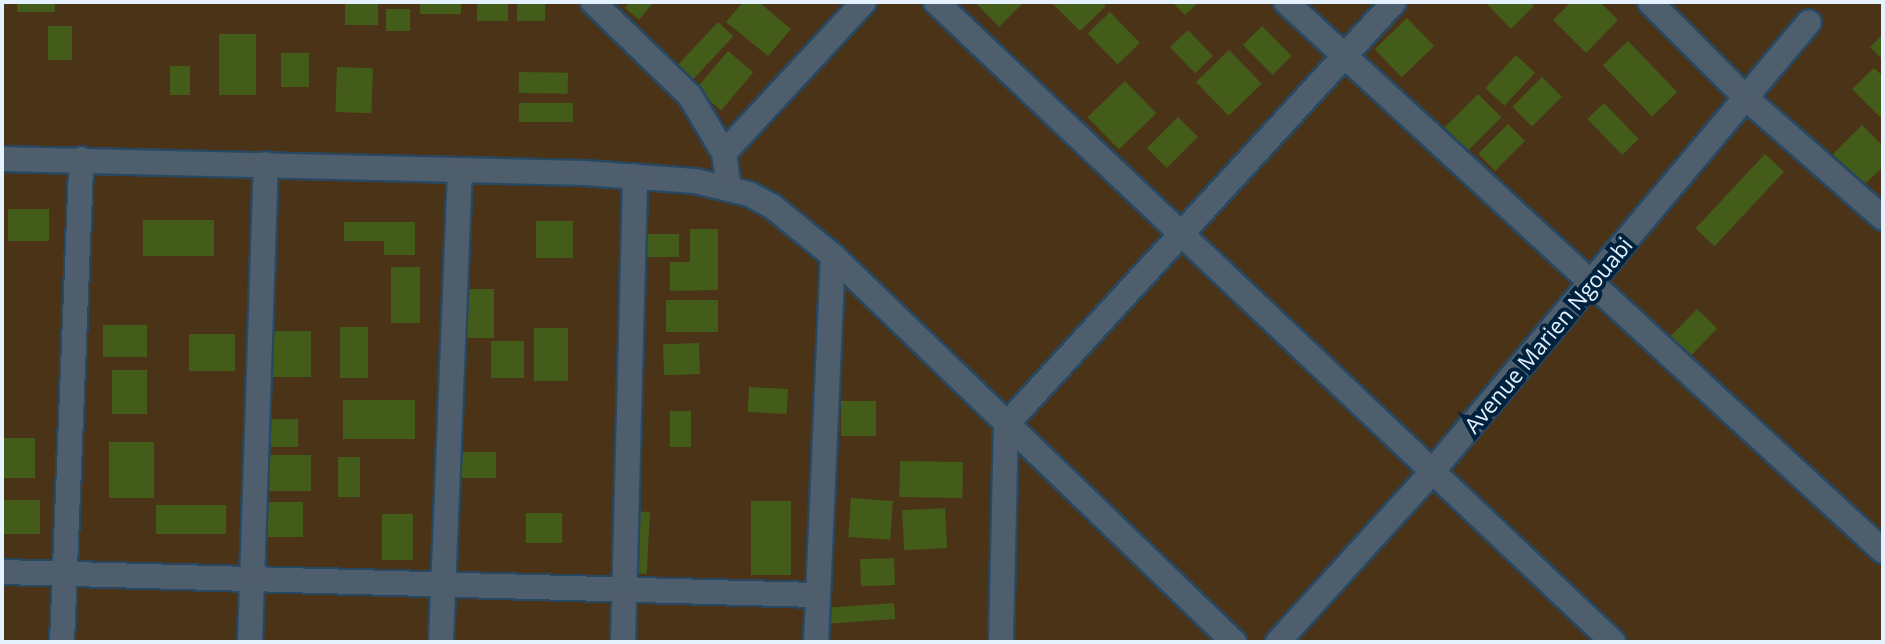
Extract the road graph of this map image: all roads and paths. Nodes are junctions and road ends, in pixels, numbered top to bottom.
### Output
1 (593, 2) edge
2 (864, 2) edge
3 (936, 2) edge
4 (1286, 2) edge
5 (1394, 2) edge
6 (1650, 2) edge
7 (1809, 22) dead end
8 (1344, 56) junction
9 (1747, 99) junction
10 (724, 153) junction
11 (2, 159) edge
12 (81, 159) junction
13 (266, 164) junction
14 (460, 171) junction
15 (635, 176) junction
16 (729, 188) junction
17 (1883, 218) edge
18 (1181, 234) junction
19 (833, 256) junction
20 (1591, 284) junction
21 (1006, 425) junction
22 (1431, 473) junction
23 (1883, 551) edge
24 (2, 572) edge
25 (64, 573) junction
26 (252, 579) junction
27 (443, 586) junction
28 (622, 590) junction
29 (817, 595) junction
30 (62, 642) edge
31 (250, 642) edge
32 (441, 642) edge
33 (623, 642) edge
34 (816, 642) edge
35 (1001, 642) edge
36 (1234, 642) edge
37 (1278, 642) edge
38 (1613, 642) edge

1 - 10 street
2 - 10 street
3 - 18 street
4 - 8 street
5 - 8 street
6 - 9 street
7 - 9 street, Avenue Marien Ngouabi
8 - 18 street
8 - 20 street
9 - 17 street
9 - 20 street, Avenue Marien Ngouabi
10 - 16 street
11 - 12 street
12 - 13 street
12 - 25 street
13 - 14 street
13 - 26 street
14 - 15 street
14 - 27 street
15 - 16 street
15 - 28 street
16 - 19 street
18 - 21 street
18 - 22 street
19 - 21 street
19 - 29 street
20 - 22 street, Avenue Marien Ngouabi
20 - 23 street
21 - 35 street
21 - 36 street
22 - 37 street, Avenue Marien Ngouabi
22 - 38 street
24 - 25 street
25 - 26 street
25 - 30 street
26 - 27 street
26 - 31 street
27 - 28 street
27 - 32 street
28 - 29 street
28 - 33 street
29 - 34 street

